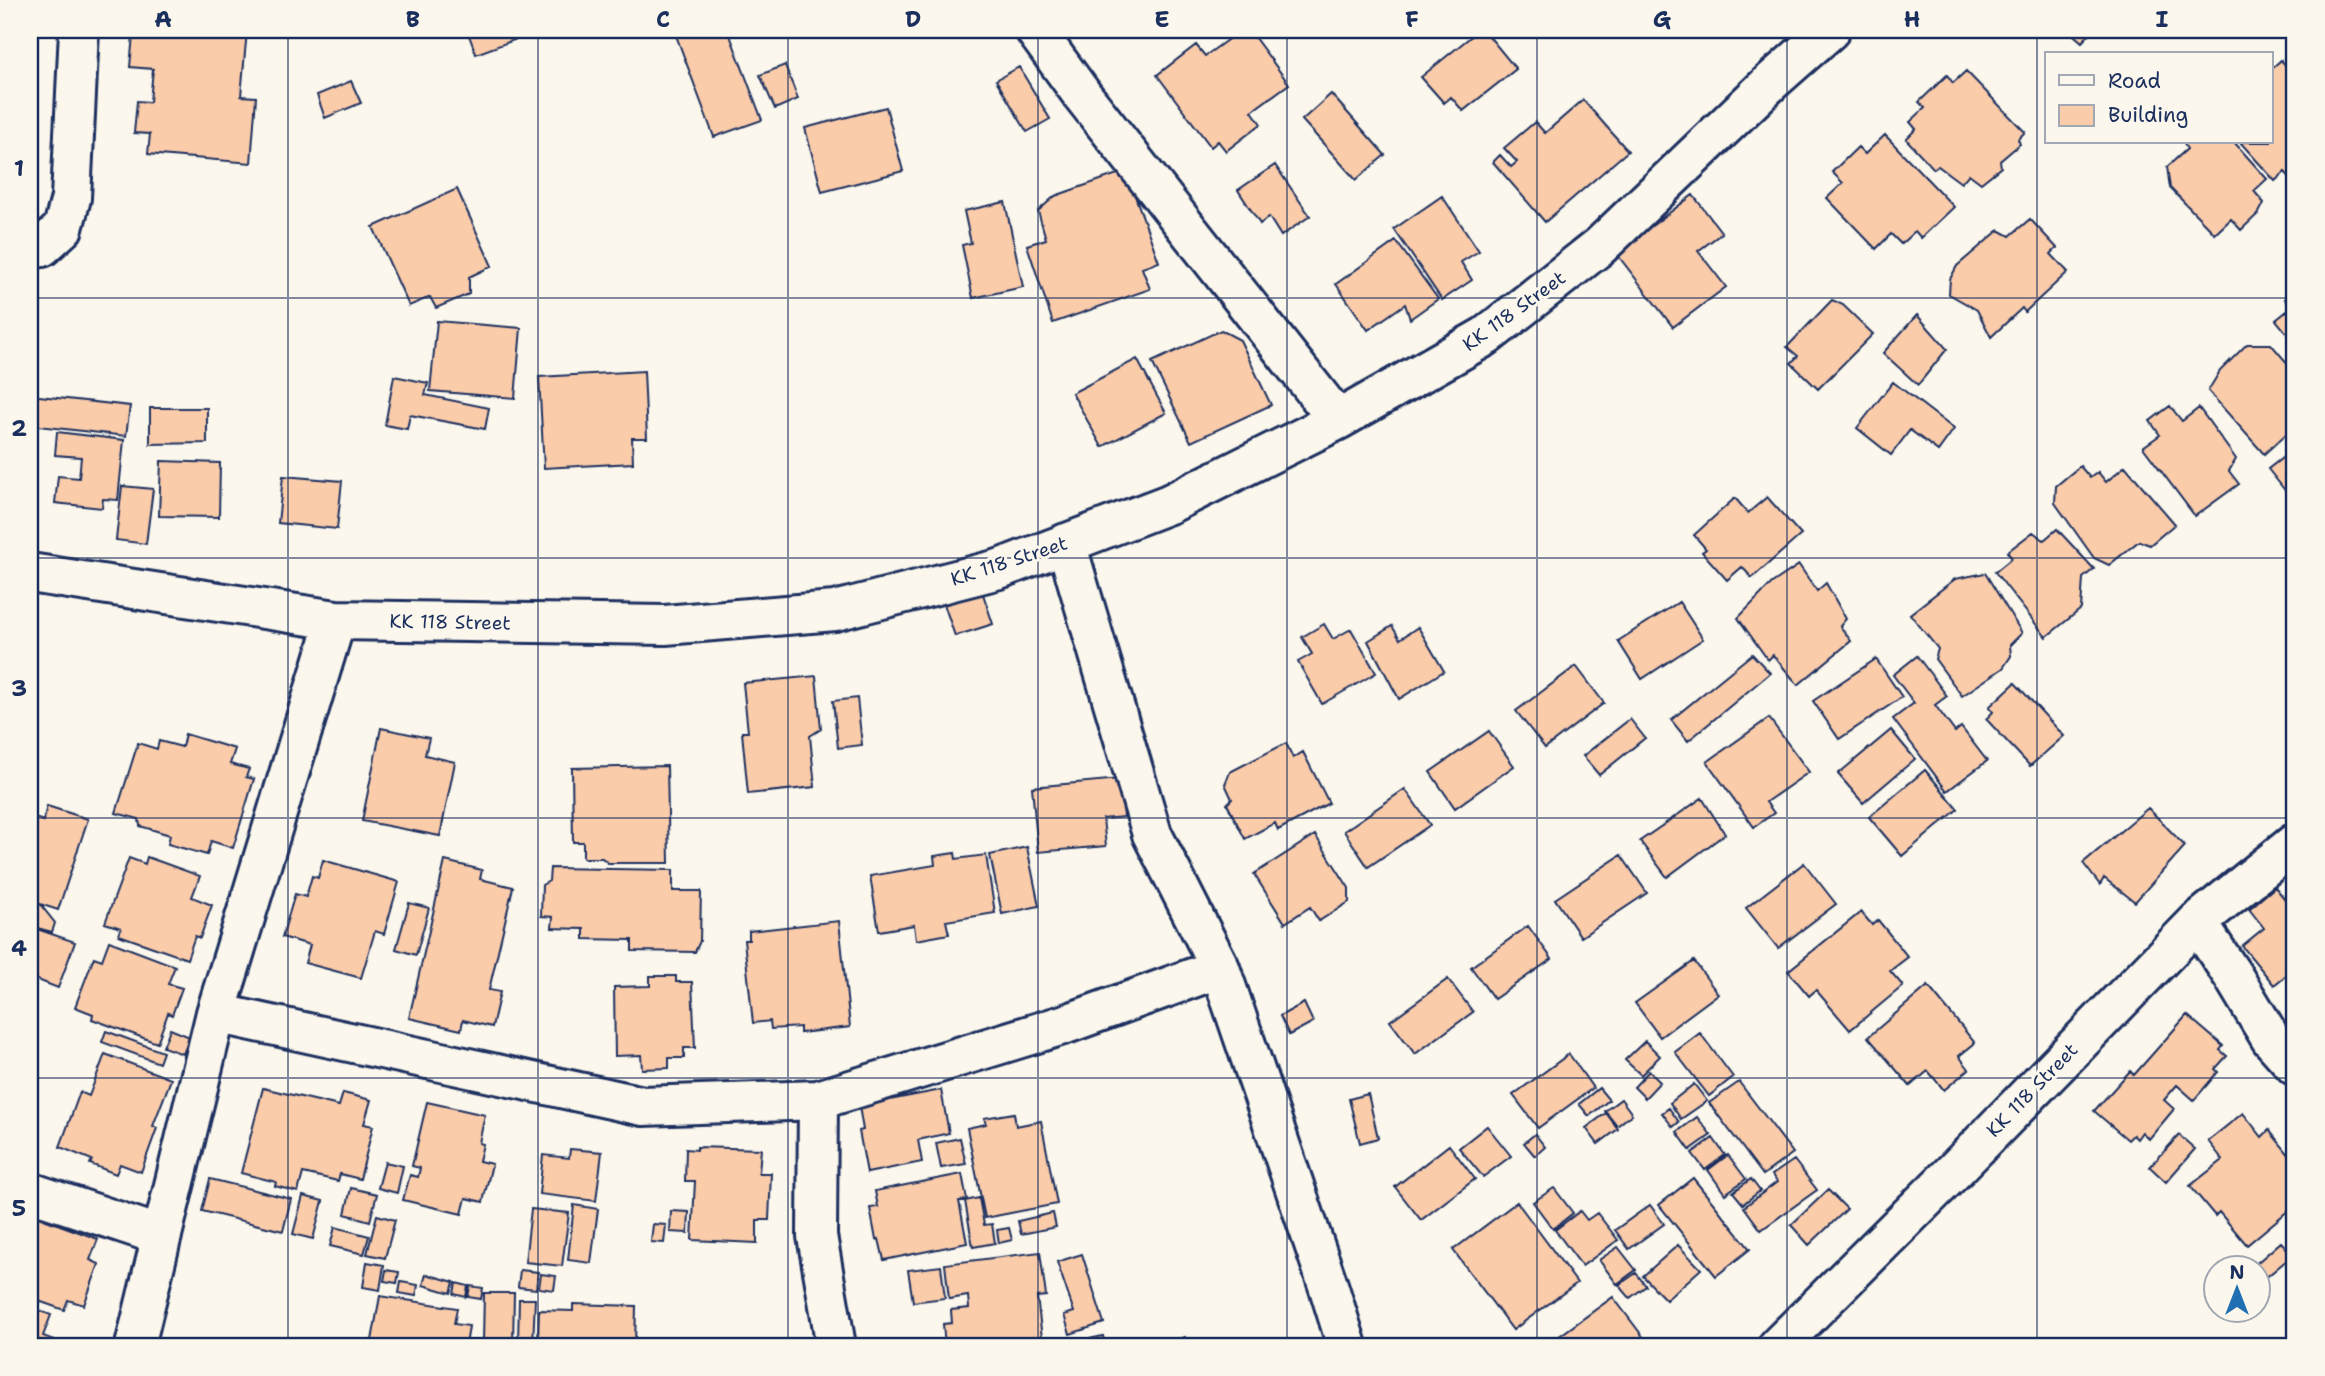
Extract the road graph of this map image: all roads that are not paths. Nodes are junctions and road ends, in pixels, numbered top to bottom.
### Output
1 (79, 30) edge
2 (1035, 30) edge
3 (1830, 30) edge
4 (30, 249) edge
5 (1338, 420) junction
6 (1066, 543) junction
7 (30, 573) edge
8 (336, 620) junction
9 (2295, 844) edge
10 (2197, 922) junction
11 (1220, 968) junction
12 (216, 1013) junction
13 (2295, 1066) edge
14 (818, 1100) junction
15 (30, 1192) edge
16 (162, 1236) junction
17 (135, 1346) edge
18 (835, 1346) edge
19 (1347, 1346) edge
20 (1777, 1346) edge

1 - 4 street
2 - 5 street
3 - 5 street, KK 118 Street
5 - 6 street, KK 118 Street
6 - 8 street, KK 118 Street
6 - 11 street
7 - 8 street, KK 118 Street
8 - 12 street
9 - 10 street, KK 118 Street
10 - 13 street
10 - 20 street, KK 118 Street
11 - 14 street
11 - 19 street
12 - 14 street
12 - 16 street
14 - 18 street
15 - 16 street
16 - 17 street

